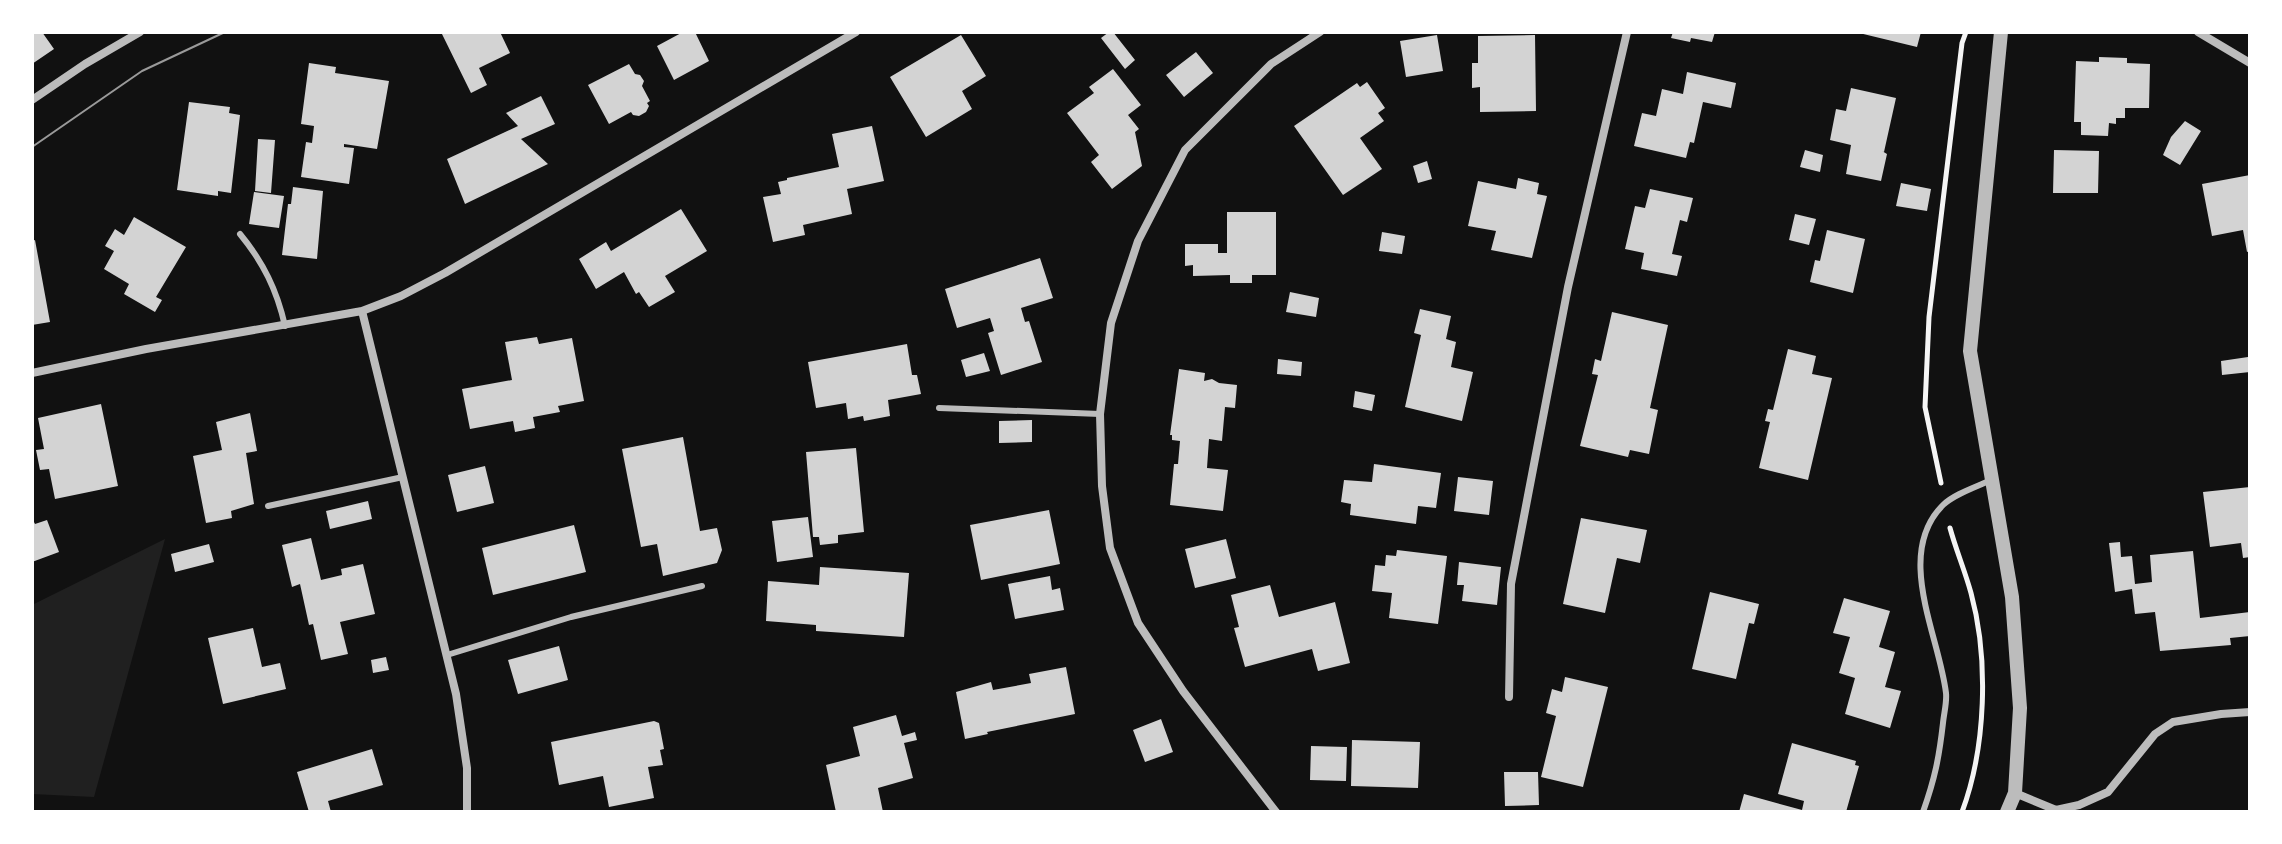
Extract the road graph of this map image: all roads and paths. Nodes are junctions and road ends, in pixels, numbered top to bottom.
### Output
1 (140, 32) edge
2 (856, 32) edge
3 (1320, 32) edge
4 (1627, 32) edge
5 (1966, 32) edge
6 (2001, 32) edge
7 (2198, 32) edge
8 (2250, 63) edge
9 (32, 100) edge
10 (240, 234) dead end
11 (362, 311) junction
12 (285, 326) junction
13 (32, 373) edge
14 (939, 408) dead end
15 (1100, 414) junction
16 (403, 477) junction
17 (1991, 480) junction
18 (1945, 503) junction
19 (268, 506) dead end
20 (702, 586) dead end
21 (447, 655) junction
22 (1509, 697) dead end
23 (2250, 712) edge
24 (2015, 793) junction
25 (2056, 811) edge
26 (467, 812) edge
27 (1276, 812) edge
28 (1923, 812) edge
29 (1962, 812) edge
30 (2007, 812) edge

1 - 9 street
2 - 11 street
3 - 15 street
4 - 22 street
5 - 18 path
6 - 17 street
7 - 8 street
10 - 12 lane
11 - 12 street
11 - 16 street
12 - 13 street
14 - 15 lane
15 - 27 street
16 - 19 lane
16 - 21 street
17 - 18 lane
17 - 24 street
18 - 28 lane
18 - 29 path
20 - 21 lane
21 - 26 street
23 - 25 street
24 - 25 street
24 - 30 street

